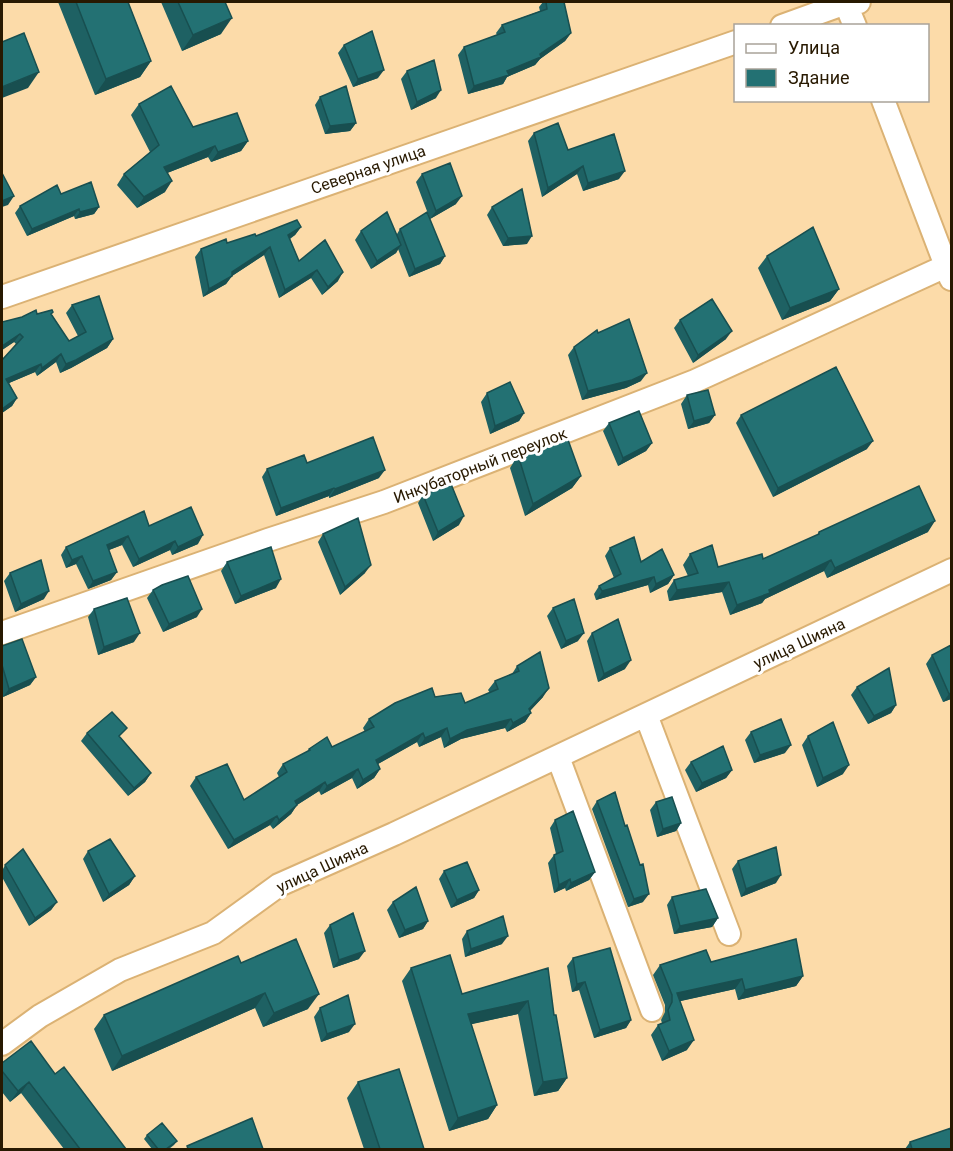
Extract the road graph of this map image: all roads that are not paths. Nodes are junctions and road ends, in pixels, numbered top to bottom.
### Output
1 (850, 2) edge
2 (788, 24) edge
3 (855, 24) edge
4 (734, 42) edge
5 (884, 102) edge
6 (949, 273) edge
7 (2, 297) edge
8 (951, 570) edge
9 (2, 633) edge
10 (646, 715) junction
11 (558, 757) junction
12 (729, 934) dead end
13 (652, 1010) dead end
14 (2, 1044) edge

1 - 2 street
1 - 3 street
4 - 7 street, Северная улица
5 - 6 street
6 - 9 street, Инкубаторный переулок
8 - 10 street, улица Шияна
10 - 11 street, улица Шияна
10 - 12 street
11 - 13 street
11 - 14 street, улица Шияна

